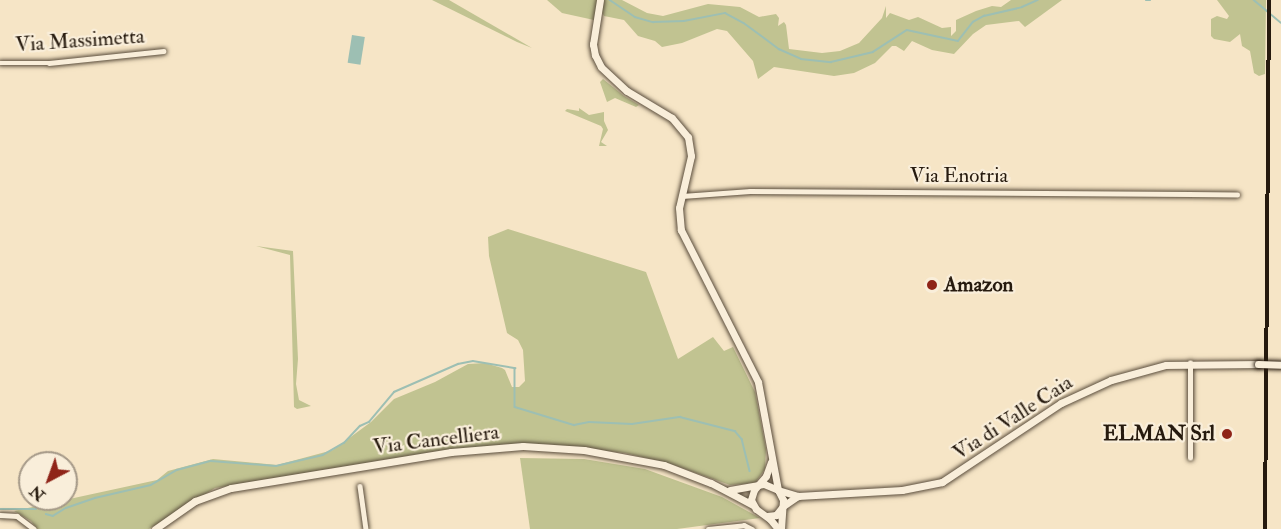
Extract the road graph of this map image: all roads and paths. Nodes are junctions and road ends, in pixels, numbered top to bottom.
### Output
1 (600, 0) edge
2 (163, 51) dead end
3 (0, 63) edge
4 (1237, 194) dead end
5 (682, 196) junction
6 (1190, 363) junction
7 (1281, 365) edge
8 (772, 458) junction
9 (1190, 458) dead end
10 (360, 486) dead end
11 (757, 486) junction
12 (728, 490) junction
13 (778, 490) junction
14 (798, 496) junction
15 (753, 505) junction
16 (783, 506) junction
17 (0, 514) edge
18 (767, 516) junction
19 (33, 528) edge
20 (155, 529) edge
21 (366, 529) edge
22 (708, 529) edge
23 (752, 529) edge
24 (779, 529) edge

1 - 5 street
2 - 3 street, Via Massimetta
4 - 5 street, Via Enotria
5 - 8 street
6 - 7 street, Via di Valle Caia, bridge
6 - 9 street
6 - 14 street, Via di Valle Caia
8 - 11 street
8 - 13 street
10 - 21 street
11 - 12 street
11 - 13 street
11 - 15 street
12 - 15 street, Via Cancelliera
12 - 20 street, Via Cancelliera
13 - 14 street, Via di Valle Caia
13 - 16 street
14 - 16 street
15 - 18 street
16 - 18 street
16 - 24 street
17 - 19 street
18 - 24 street
22 - 23 street

